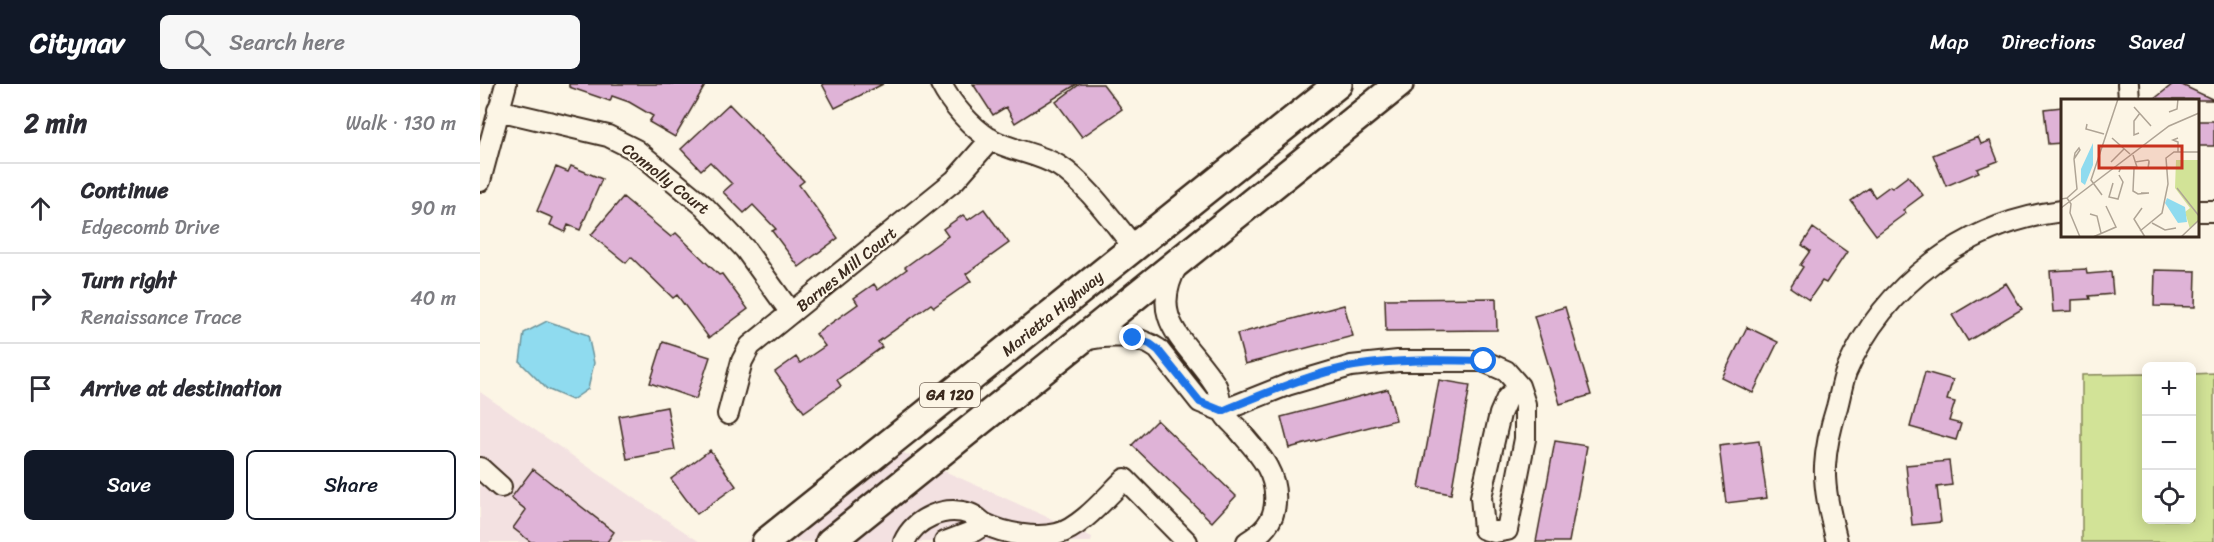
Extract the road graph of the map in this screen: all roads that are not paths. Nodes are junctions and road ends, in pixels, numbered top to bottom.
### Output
1 (506, 84) edge
2 (941, 84) edge
3 (1338, 84) edge
4 (1399, 84) edge
5 (2128, 84) edge
6 (2129, 99) edge
7 (498, 110) junction
8 (991, 139) junction
9 (480, 181) edge
10 (2061, 211) edge
11 (1134, 247) junction
12 (1179, 261) junction
13 (791, 313) junction
14 (1082, 340) junction
15 (1519, 386) junction
16 (1222, 411) junction
17 (728, 414) dead end
18 (480, 468) edge
19 (501, 488) dead end
20 (985, 524) junction
21 (856, 530) edge
22 (766, 542) edge
23 (830, 542) edge
24 (904, 542) edge
25 (945, 542) edge
26 (1187, 542) edge
27 (1247, 542) edge
28 (1837, 542) edge

1 - 7 street
2 - 8 street
3 - 11 highway, Marietta Highway / GA 120
4 - 12 highway, GA 120
5 - 6 street
7 - 9 street
7 - 13 street, Connolly Court
8 - 11 street
8 - 13 street, Barnes Mill Court
10 - 28 street
11 - 22 highway, Marietta Highway / GA 120
12 - 14 highway, GA 120
12 - 16 street
13 - 17 street, Barnes Mill Court
14 - 16 street
14 - 21 highway, GA 120
15 - 15 street
15 - 16 street
16 - 27 street
18 - 19 street
20 - 24 street
20 - 25 street
20 - 26 street
21 - 23 highway, GA 120

